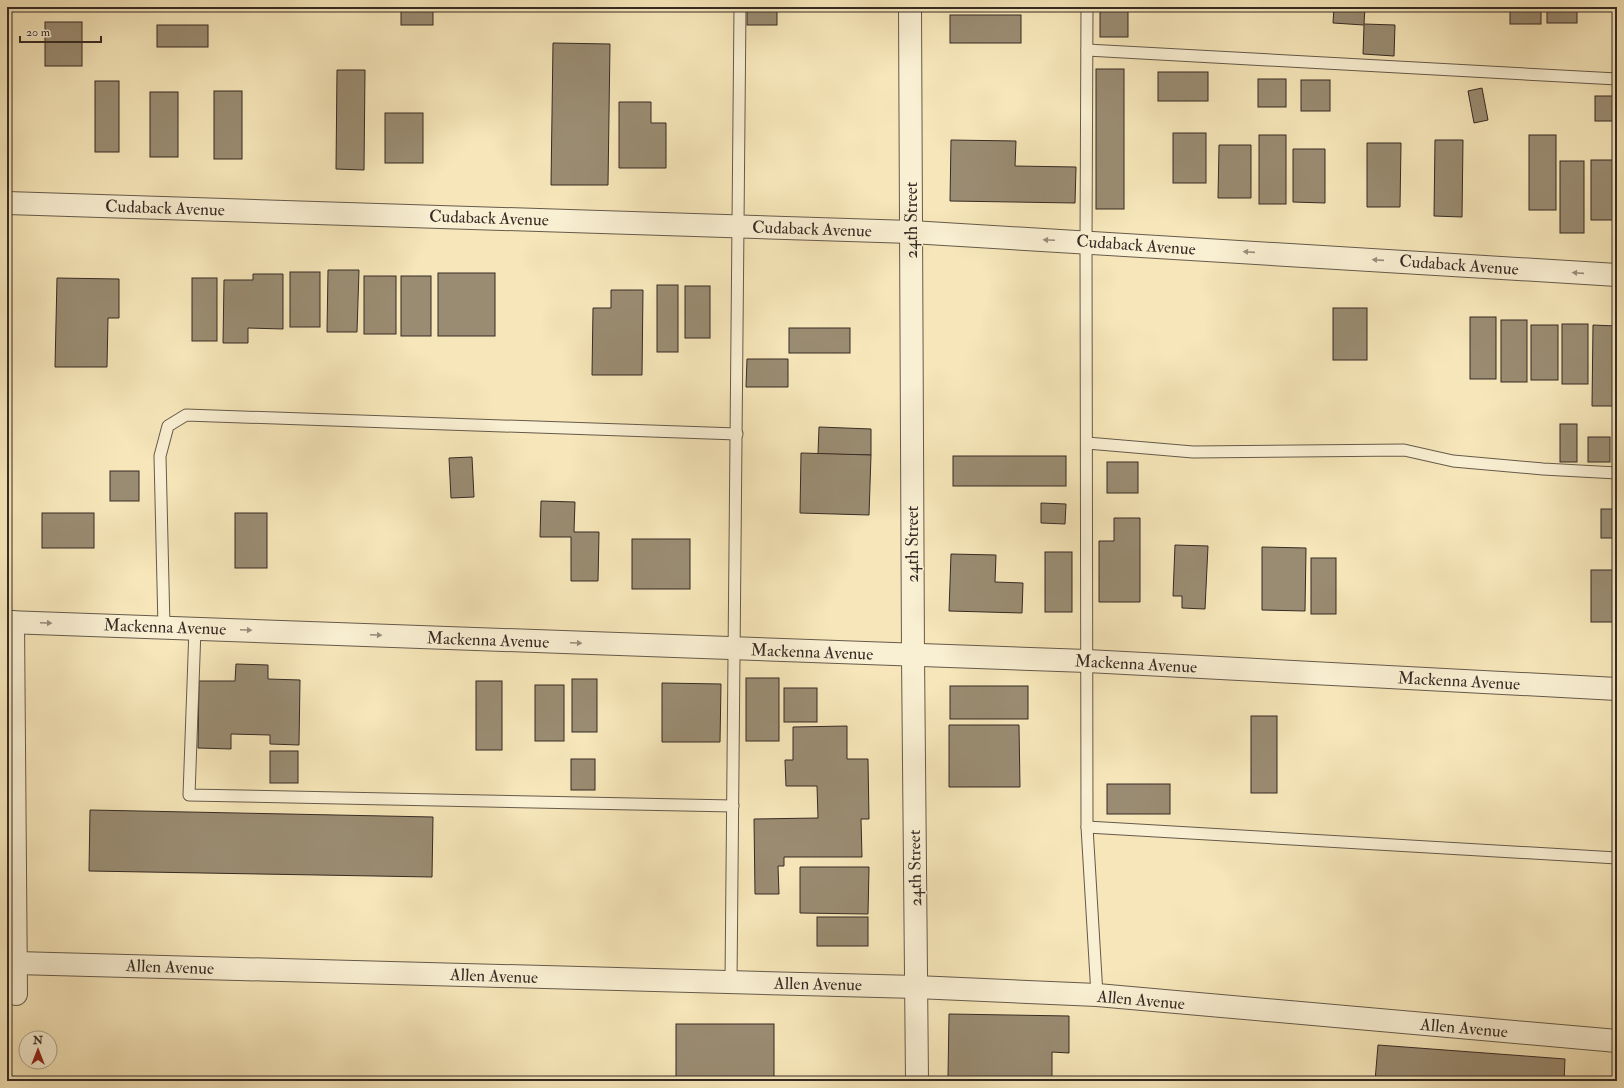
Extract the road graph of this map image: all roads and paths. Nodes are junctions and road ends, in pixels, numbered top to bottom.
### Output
1 (740, 7) edge
2 (910, 7) edge
3 (1088, 7) edge
4 (1087, 50) junction
5 (1617, 80) edge
6 (7, 203) edge
7 (738, 226) junction
8 (910, 232) junction
9 (1086, 242) junction
10 (1617, 275) edge
11 (737, 434) junction
12 (1087, 443) junction
13 (1617, 473) edge
14 (10, 622) edge
15 (164, 627) junction
16 (194, 628) junction
17 (734, 649) junction
18 (912, 656) junction
19 (1087, 661) junction
20 (1617, 689) edge
21 (733, 806) junction
22 (1087, 827) junction
23 (1617, 858) edge
24 (16, 963) junction
25 (731, 982) junction
26 (916, 987) junction
27 (16, 994) dead end
28 (1097, 996) junction
29 (1617, 1041) edge
30 (917, 1081) edge

1 - 7 lane
2 - 8 street, 24th Street
3 - 4 lane
4 - 5 lane
4 - 9 lane
6 - 7 street, Cudaback Avenue
7 - 8 street, Cudaback Avenue
7 - 11 lane
9 -> 8 street, Cudaback Avenue
8 - 18 street, 24th Street
10 -> 9 street, Cudaback Avenue
9 - 12 lane
11 - 15 lane
11 - 17 lane
12 - 13 lane
12 - 19 lane
14 -> 15 street, Mackenna Avenue
14 - 24 street
15 - 16 street, Mackenna Avenue
16 -> 17 street, Mackenna Avenue
16 - 21 lane
17 - 18 street, Mackenna Avenue
17 - 21 lane
18 - 19 street, Mackenna Avenue
18 - 26 street, 24th Street
19 - 20 street, Mackenna Avenue
19 - 22 lane
21 - 25 lane
22 - 23 lane
22 - 28 lane
24 - 25 street, Allen Avenue
24 - 27 street
25 - 26 street, Allen Avenue
26 - 28 street, Allen Avenue
26 - 30 street, 24th Street
28 - 29 street, Allen Avenue

